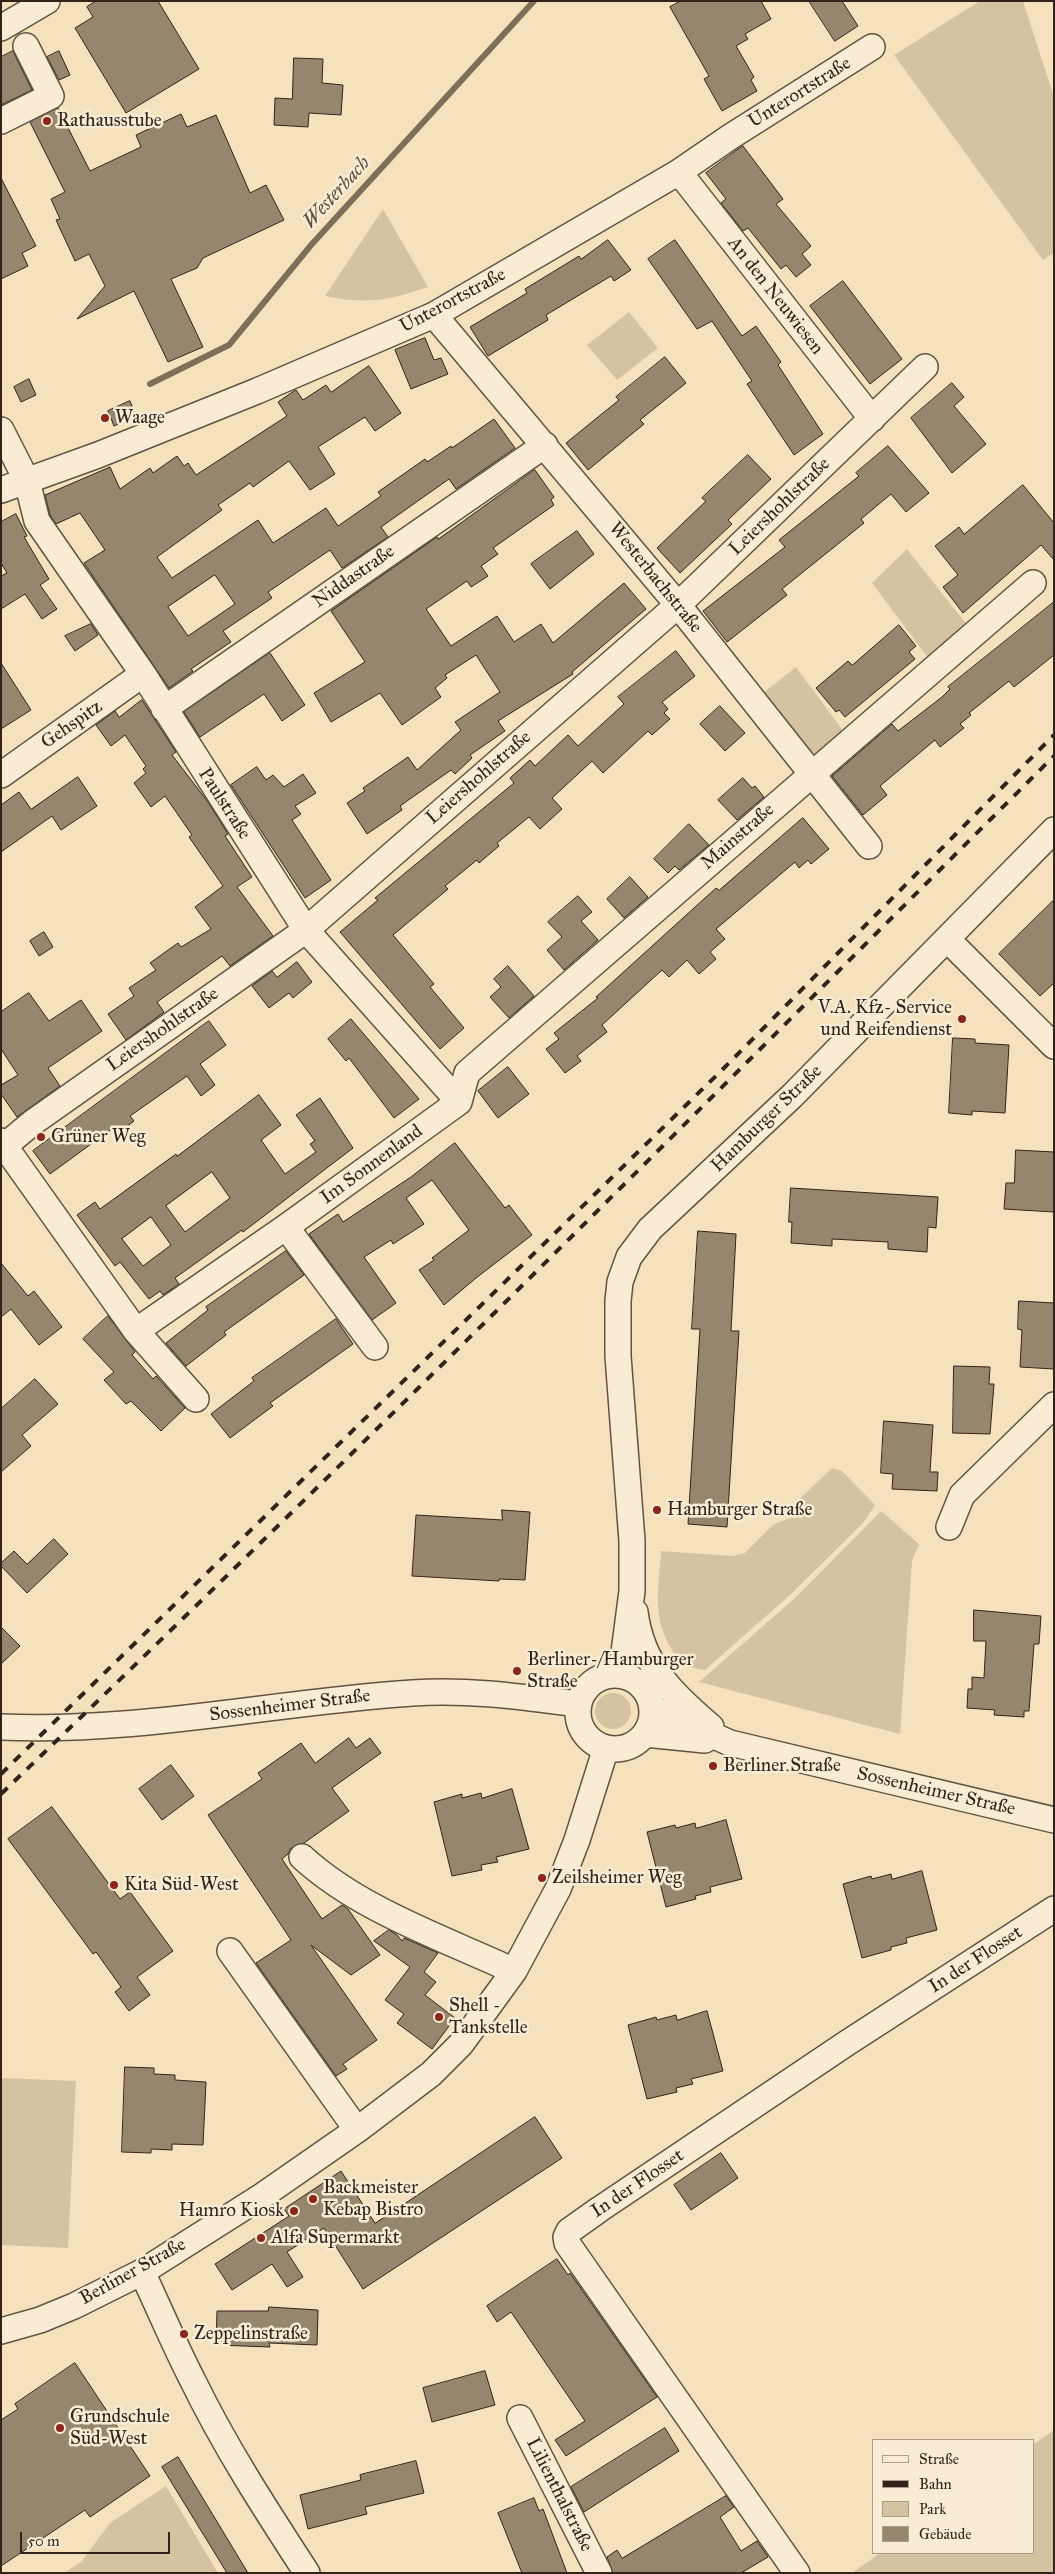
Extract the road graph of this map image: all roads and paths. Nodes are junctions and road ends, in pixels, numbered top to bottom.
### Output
1 (47, 1) edge
2 (1, 28) edge
3 (26, 46) dead end
4 (872, 47) dead end
5 (1, 121) edge
6 (679, 172) junction
7 (434, 316) junction
8 (925, 367) dead end
9 (872, 419) junction
10 (1, 430) edge
11 (545, 444) junction
12 (27, 481) junction
13 (1, 490) edge
14 (1033, 583) dead end
15 (678, 605) junction
16 (143, 674) junction
17 (164, 709) junction
18 (810, 774) junction
19 (1, 775) edge
20 (1054, 830) edge
21 (869, 846) dead end
22 (306, 930) junction
23 (948, 940) junction
24 (1054, 1046) edge
25 (459, 1102) junction
26 (2, 1146) edge
27 (286, 1227) junction
28 (136, 1331) junction
29 (375, 1347) dead end
30 (196, 1399) dead end
31 (1054, 1405) edge
32 (949, 1527) dead end
33 (632, 1591) junction
34 (621, 1675) junction
35 (578, 1704) junction
36 (652, 1709) junction
37 (1, 1727) edge
38 (645, 1734) junction
39 (730, 1743) junction
40 (606, 1748) junction
41 (1054, 1820) edge
42 (302, 1857) dead end
43 (1054, 1909) edge
44 (230, 1951) dead end
45 (514, 1972) junction
46 (357, 2130) junction
47 (142, 2272) junction
48 (1, 2331) edge
49 (520, 2418) dead end
50 (307, 2573) edge
51 (599, 2573) edge
52 (797, 2573) edge

1 - 2 street
3 - 5 street
4 - 6 street, Unterortstraße
6 - 7 street, Unterortstraße
6 - 9 street, An den Neuwiesen
7 - 11 street, Westerbachstraße
7 - 12 street, Unterortstraße
8 - 9 street, Leiershohlstraße
9 - 15 street, Leiershohlstraße
10 - 12 street, Paulstraße
11 - 15 street, Westerbachstraße
11 - 17 street, Niddastraße
12 - 13 street, Unterortstraße
12 - 16 street, Paulstraße
14 - 18 street, Mainstraße
15 - 18 street, Westerbachstraße
15 - 22 street, Leiershohlstraße
16 - 17 street, Paulstraße
16 - 19 street, Gehspitz
17 - 22 street, Paulstraße
18 - 21 street, Westerbachstraße
18 - 25 street, Mainstraße
20 - 23 street, Hamburger Straße
22 - 25 street, Paulstraße
22 - 26 street, Leiershohlstraße
23 - 24 street
23 - 33 street, Hamburger Straße
25 - 27 street, Im Sonnenland
26 - 28 street
27 - 28 street, Im Sonnenland
27 - 29 street
28 - 30 street
31 - 32 street
33 - 34 street, Hamburger Straße
33 - 39 street
34 - 35 street
34 - 36 street
35 - 37 street, Sossenheimer Straße
35 - 40 street
36 - 38 street
36 - 39 street, Sossenheimer Straße
38 - 39 street, Sossenheimer Straße
38 - 40 street
39 - 41 street, Sossenheimer Straße
40 - 45 street, Berliner Straße
42 - 45 street
43 - 52 street, In der Flosset
44 - 46 street
45 - 46 street, Berliner Straße
46 - 47 street, Berliner Straße
47 - 48 street, Berliner Straße
47 - 50 street
49 - 51 street, Lilienthalstraße

